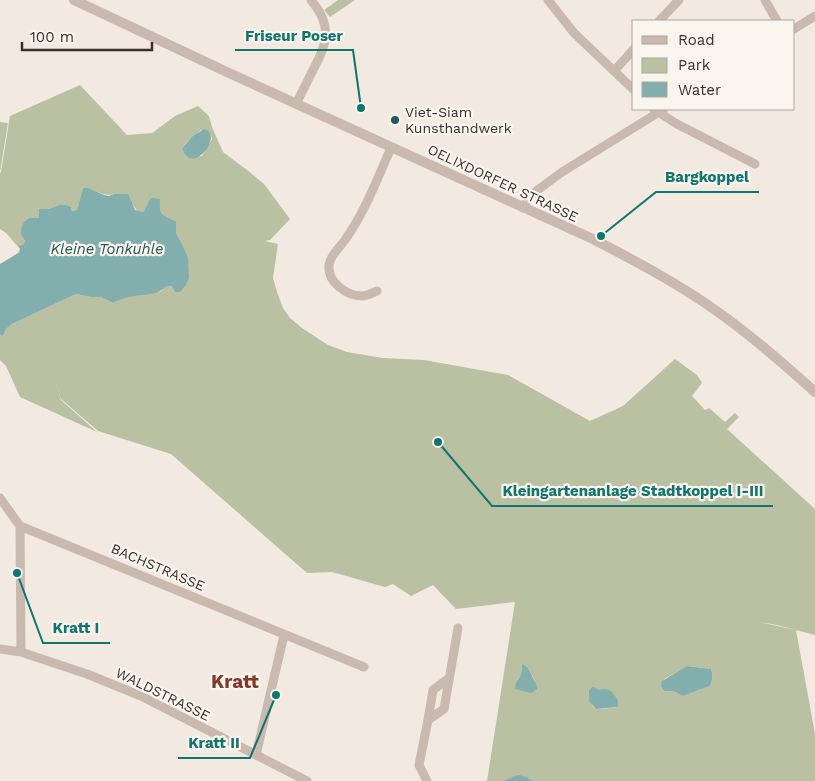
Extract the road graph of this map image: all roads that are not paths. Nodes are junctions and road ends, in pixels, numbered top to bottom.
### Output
1 (74, 0) edge
2 (311, 0) edge
3 (548, 0) edge
4 (679, 0) edge
5 (765, 0) edge
6 (815, 16) edge
7 (660, 20) edge
8 (776, 20) edge
9 (795, 28) edge
10 (632, 51) edge
11 (614, 71) junction
12 (632, 88) edge
13 (296, 104) junction
14 (659, 110) edge
15 (391, 148) junction
16 (755, 164) dead end
17 (523, 208) junction
18 (376, 291) dead end
19 (815, 392) edge
20 (0, 498) edge
21 (20, 526) junction
22 (458, 628) dead end
23 (284, 635) junction
24 (0, 649) edge
25 (21, 652) junction
26 (364, 667) dead end
27 (448, 679) junction
28 (428, 720) junction
29 (256, 755) junction
30 (307, 781) edge
31 (427, 781) edge

1 - 13 street, OELIXDORFER STRASSE
2 - 13 street
3 - 11 street
4 - 7 street
5 - 8 street
6 - 9 street
10 - 11 street
11 - 12 street
13 - 15 street, OELIXDORFER STRASSE
14 - 16 street
14 - 17 street
15 - 17 street, OELIXDORFER STRASSE
15 - 18 street
17 - 19 street, OELIXDORFER STRASSE
20 - 21 street
21 - 23 street, BACHSTRASSE
21 - 25 street
22 - 27 street
23 - 26 street, BACHSTRASSE
23 - 29 street
24 - 25 street, WALDSTRASSE
25 - 29 street, WALDSTRASSE
27 - 28 street
27 - 28 street
28 - 31 street
29 - 30 street, WALDSTRASSE

